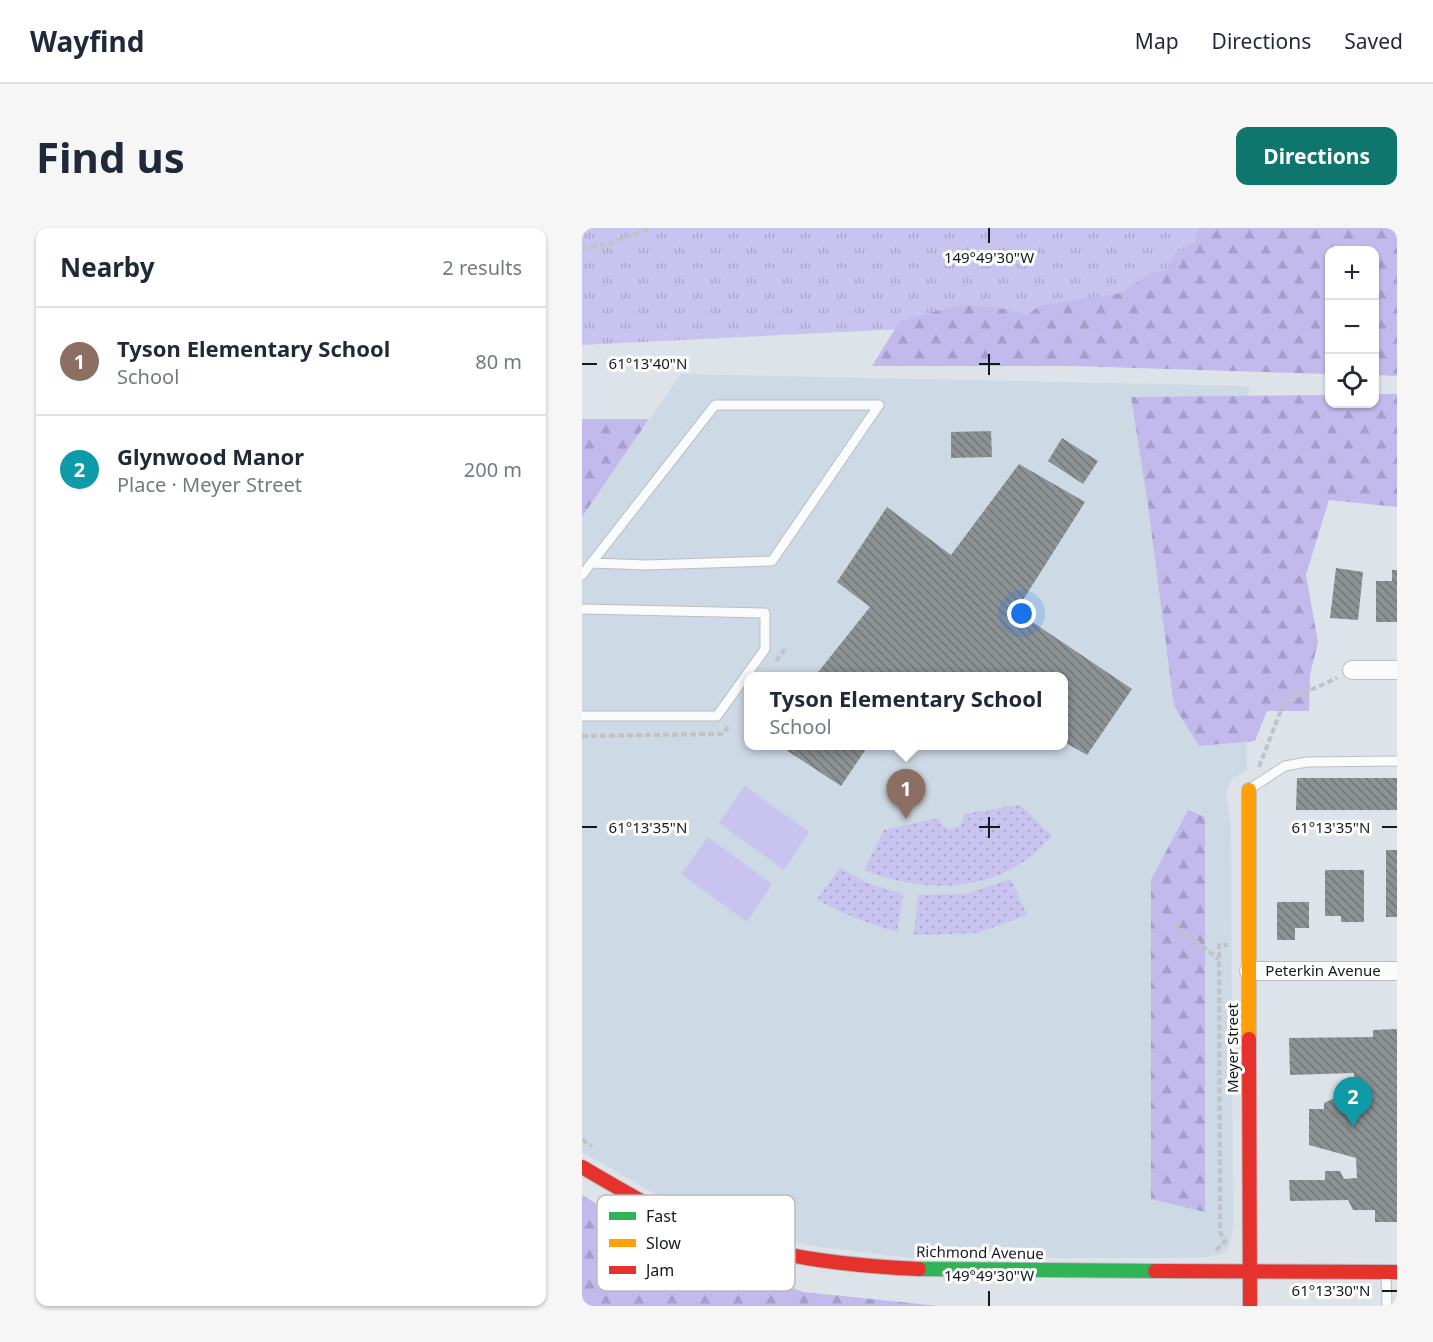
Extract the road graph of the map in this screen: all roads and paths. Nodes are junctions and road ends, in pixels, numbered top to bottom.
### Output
1 (652, 228) edge
2 (582, 249) edge
3 (592, 563) junction
4 (582, 576) edge
5 (582, 609) edge
6 (1352, 670) joint
7 (1397, 670) edge
8 (749, 672) edge
9 (744, 678) edge
10 (582, 716) edge
11 (1397, 761) edge
12 (1249, 790) junction
13 (1174, 922) dead end
14 (1219, 945) dead end
15 (1218, 959) junction
16 (1249, 971) junction
17 (1397, 971) edge
18 (582, 1140) edge
19 (600, 1152) dead end
20 (582, 1167) edge
21 (629, 1195) edge
22 (1206, 1251) dead end
23 (795, 1256) edge
24 (1250, 1271) junction
25 (1392, 1272) edge
26 (1250, 1306) edge
27 (1387, 1306) edge

1 - 2 path
3 - 3 lane
3 - 4 lane
5 - 8 lane
6 - 7 street
6 - 12 path
9 - 10 lane
11 - 12 lane
12 - 16 street, Meyer Street
13 - 15 path
14 - 15 path
15 - 22 path
16 - 17 street, Peterkin Avenue
16 - 24 street, Meyer Street
18 - 19 path
20 - 21 street, Richmond Avenue
23 - 24 street, Richmond Avenue
24 - 25 street, Richmond Avenue
24 - 26 street, Meyer Street
25 - 27 lane

